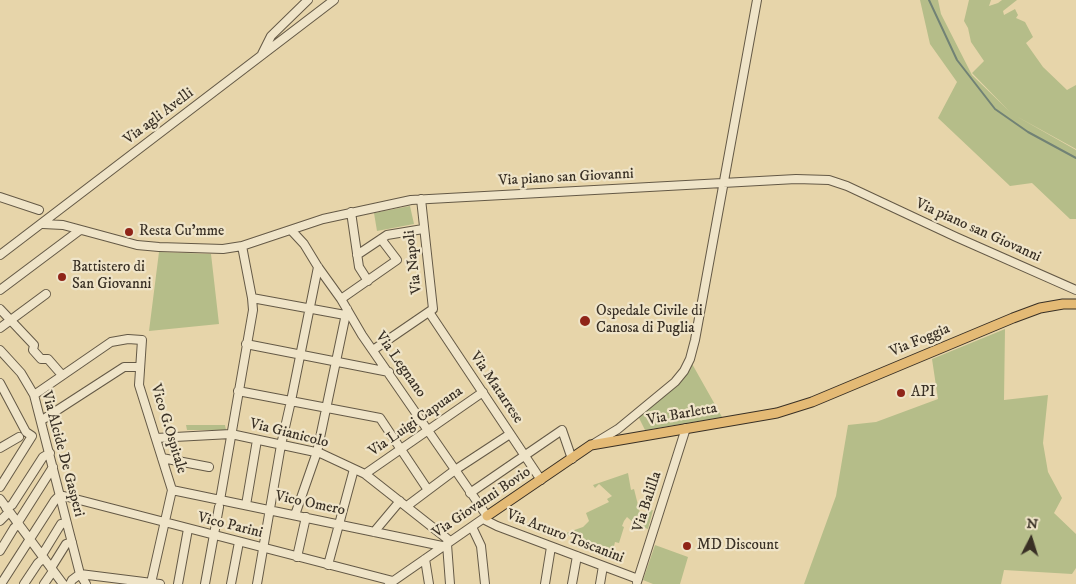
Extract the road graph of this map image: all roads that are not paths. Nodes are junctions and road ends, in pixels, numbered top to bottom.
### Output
1 (308, 0) edge
2 (334, 0) edge
3 (757, 0) edge
4 (261, 56) junction
5 (724, 184) junction
6 (0, 197) edge
7 (421, 199) junction
8 (39, 210) dead end
9 (351, 212) junction
10 (43, 224) junction
11 (424, 229) junction
12 (80, 230) junction
13 (291, 230) junction
14 (381, 239) junction
15 (242, 246) junction
16 (0, 255) edge
17 (357, 255) junction
18 (318, 267) junction
19 (368, 281) junction
20 (0, 290) edge
21 (1076, 290) edge
22 (46, 294) dead end
23 (252, 298) junction
24 (342, 299) junction
25 (1076, 304) edge
26 (309, 309) junction
27 (0, 310) edge
28 (346, 312) junction
29 (429, 312) junction
30 (11, 320) junction
31 (0, 328) edge
32 (246, 344) junction
33 (0, 350) edge
34 (373, 350) junction
35 (300, 354) junction
36 (336, 361) junction
37 (140, 367) junction
38 (389, 372) junction
39 (62, 375) junction
40 (0, 383) edge
41 (238, 391) junction
42 (483, 392) junction
43 (34, 395) junction
44 (292, 401) junction
45 (327, 408) junction
46 (777, 413) joint
47 (42, 420) junction
48 (686, 428) junction
49 (428, 430) junction
50 (231, 434) junction
51 (510, 434) junction
52 (26, 435) junction
53 (156, 438) junction
54 (256, 440) junction
55 (281, 445) junction
56 (591, 446) junction
57 (0, 448) edge
58 (401, 448) junction
59 (317, 452) junction
60 (50, 453) junction
61 (524, 455) junction
62 (162, 458) junction
63 (572, 459) junction
64 (53, 467) junction
65 (210, 467) dead end
66 (354, 469) junction
67 (455, 470) junction
68 (365, 474) junction
69 (541, 480) junction
70 (0, 487) edge
71 (172, 490) junction
72 (428, 490) junction
73 (470, 493) junction
74 (60, 495) junction
75 (0, 499) edge
76 (400, 500) junction
77 (220, 503) junction
78 (246, 505) junction
79 (407, 506) junction
80 (8, 510) junction
81 (270, 510) junction
82 (295, 515) junction
83 (306, 517) junction
84 (485, 518) junction
85 (0, 521) edge
86 (18, 523) junction
87 (67, 523) junction
88 (164, 523) junction
89 (339, 524) junction
90 (472, 527) junction
91 (188, 529) junction
92 (374, 532) junction
93 (213, 536) junction
94 (30, 539) junction
95 (72, 542) junction
96 (239, 542) junction
97 (446, 544) junction
98 (551, 547) junction
99 (263, 548) junction
100 (0, 551) edge
101 (577, 556) junction
102 (43, 557) junction
103 (297, 557) junction
104 (425, 559) junction
105 (328, 565) junction
106 (604, 566) junction
107 (52, 569) junction
108 (3, 574) edge
109 (80, 574) junction
110 (637, 582) edge
111 (151, 583) junction
112 (391, 583) edge
113 (1, 584) edge
114 (24, 584) edge
115 (44, 584) edge
116 (63, 584) edge
117 (70, 584) edge
118 (86, 584) edge
119 (160, 584) edge
120 (178, 584) edge
121 (205, 584) edge
122 (231, 584) edge
123 (256, 584) edge
124 (429, 584) edge
125 (450, 584) edge
126 (485, 584) edge
127 (545, 584) edge
128 (572, 584) edge
129 (600, 584) edge

1 - 4 street
2 - 4 street, Via agli Avelli
3 - 5 street
4 - 10 street, Via agli Avelli
5 - 7 street, Via piano san Giovanni
5 - 21 street, Via piano san Giovanni
5 - 56 street
6 - 8 street
7 - 9 street, Via piano san Giovanni
7 - 11 street, Via Napoli
9 - 13 street, Via piano san Giovanni
9 - 17 street
10 - 12 street, Via piano san Giovanni
10 - 16 street, Via agli Avelli
11 - 14 street
11 - 29 street, Via Napoli
12 - 15 street, Via piano san Giovanni
12 - 20 street
13 - 15 street, Via piano san Giovanni
13 - 18 street, Via Legnano
14 - 17 street
14 - 19 street
15 - 23 street
17 - 19 street
18 - 24 street, Via Legnano
18 - 26 street
19 - 24 street
22 - 30 street
23 - 26 street
23 - 32 street
24 - 28 street, Via Legnano
25 - 46 main road, Via Foggia
26 - 28 street
26 - 35 street
27 - 30 street
28 - 34 street, Via Legnano
28 - 36 street
29 - 34 street, Via Napoli
29 - 42 street, Via Matarrese
30 - 31 street
30 - 39 street
32 - 35 street
32 - 41 street
33 - 43 street, Via Alcide De Gasperi
34 - 38 street, Via Legnano
35 - 36 street
35 - 44 street
36 - 38 street
36 - 45 street
37 - 39 street, Vico G.Ospitale
37 - 47 street
37 - 53 street, Vico G.Ospitale
38 - 49 street, Via Legnano
39 - 43 street
40 - 52 street
41 - 44 street
41 - 50 street
42 - 49 street, Via Luigi Capuana
42 - 51 street, Via Matarrese
43 - 47 street, Via Alcide De Gasperi
44 - 45 street
44 - 55 street
45 - 58 street
45 - 59 street
46 - 48 main road, Via Barletta
47 - 60 street, Via Alcide De Gasperi
48 - 56 main road, Via Barletta
48 - 110 street, Via Balilla
49 - 58 street, Via Luigi Capuana
49 - 67 street, Via Legnano
50 - 53 street, Via Gianicolo
50 - 54 street, Via Gianicolo
50 - 77 street
51 - 61 street, Via Matarrese
51 - 67 street
52 - 57 street
52 - 70 street
53 - 62 street, Vico G.Ospitale
54 - 55 street, Via Gianicolo
54 - 78 street
55 - 59 street, Via Gianicolo
55 - 81 street
56 - 63 main road, Via Giovanni Bovio
58 - 68 street, Via Luigi Capuana
58 - 72 street
59 - 66 street, Via Gianicolo
59 - 82 street
60 - 64 street, Via Alcide De Gasperi
60 - 80 street
61 - 63 street
61 - 69 street, Via Matarrese
61 - 73 street
62 - 65 street
62 - 71 street, Vico G.Ospitale
63 - 69 main road, Via Giovanni Bovio
64 - 74 street, Via Alcide De Gasperi
64 - 86 street
66 - 68 street, Via Gianicolo
66 - 89 street
67 - 72 street
67 - 73 street, Via Legnano
68 - 76 street, Via Gianicolo
69 - 84 main road, Via Giovanni Bovio
71 - 77 street, Vico Omero
71 - 88 street, Vico G.Ospitale
72 - 79 street
73 - 84 street, Via Legnano
74 - 87 street, Via Alcide De Gasperi
74 - 88 street, Vico Parini
74 - 94 street
75 - 80 street
76 - 79 street, Via Gianicolo
76 - 92 street
77 - 78 street, Vico Omero
77 - 93 street
78 - 81 street, Vico Omero
79 - 97 street, Via Gianicolo
80 - 85 street
80 - 86 street
81 - 82 street, Vico Omero
81 - 99 street
82 - 83 street, Vico Omero
83 - 89 street, Vico Omero
83 - 103 street
84 - 90 street, Via Giovanni Bovio
84 - 98 street, Via Arturo Toscanini
86 - 94 street
86 - 100 street
87 - 95 street, Via Alcide De Gasperi
87 - 102 street
88 - 91 street, Vico Parini
88 - 111 street, Vico G.Ospitale
89 - 92 street, Vico Omero
89 - 105 street
90 - 97 street, Via Giovanni Bovio
90 - 126 street
91 - 93 street, Vico Parini
91 - 120 street
92 - 97 street, Vico Omero
93 - 96 street, Vico Parini
93 - 121 street
94 - 102 street
94 - 108 street
95 - 107 street
95 - 109 street, Via Alcide De Gasperi
96 - 99 street, Vico Parini
96 - 122 street
97 - 104 street, Via Giovanni Bovio
97 - 125 street
98 - 101 street, Via Arturo Toscanini
98 - 127 street
99 - 103 street, Vico Parini
99 - 123 street
101 - 106 street, Via Arturo Toscanini
101 - 128 street
102 - 107 street
102 - 114 street
103 - 105 street, Vico Parini
104 - 112 street, Via Giovanni Bovio
104 - 124 street
105 - 112 street, Vico Parini
106 - 110 street, Via Arturo Toscanini
106 - 129 street
107 - 115 street
107 - 116 street
108 - 113 street
109 - 111 street
109 - 117 street
109 - 118 street, Via Alcide De Gasperi
111 - 119 street

